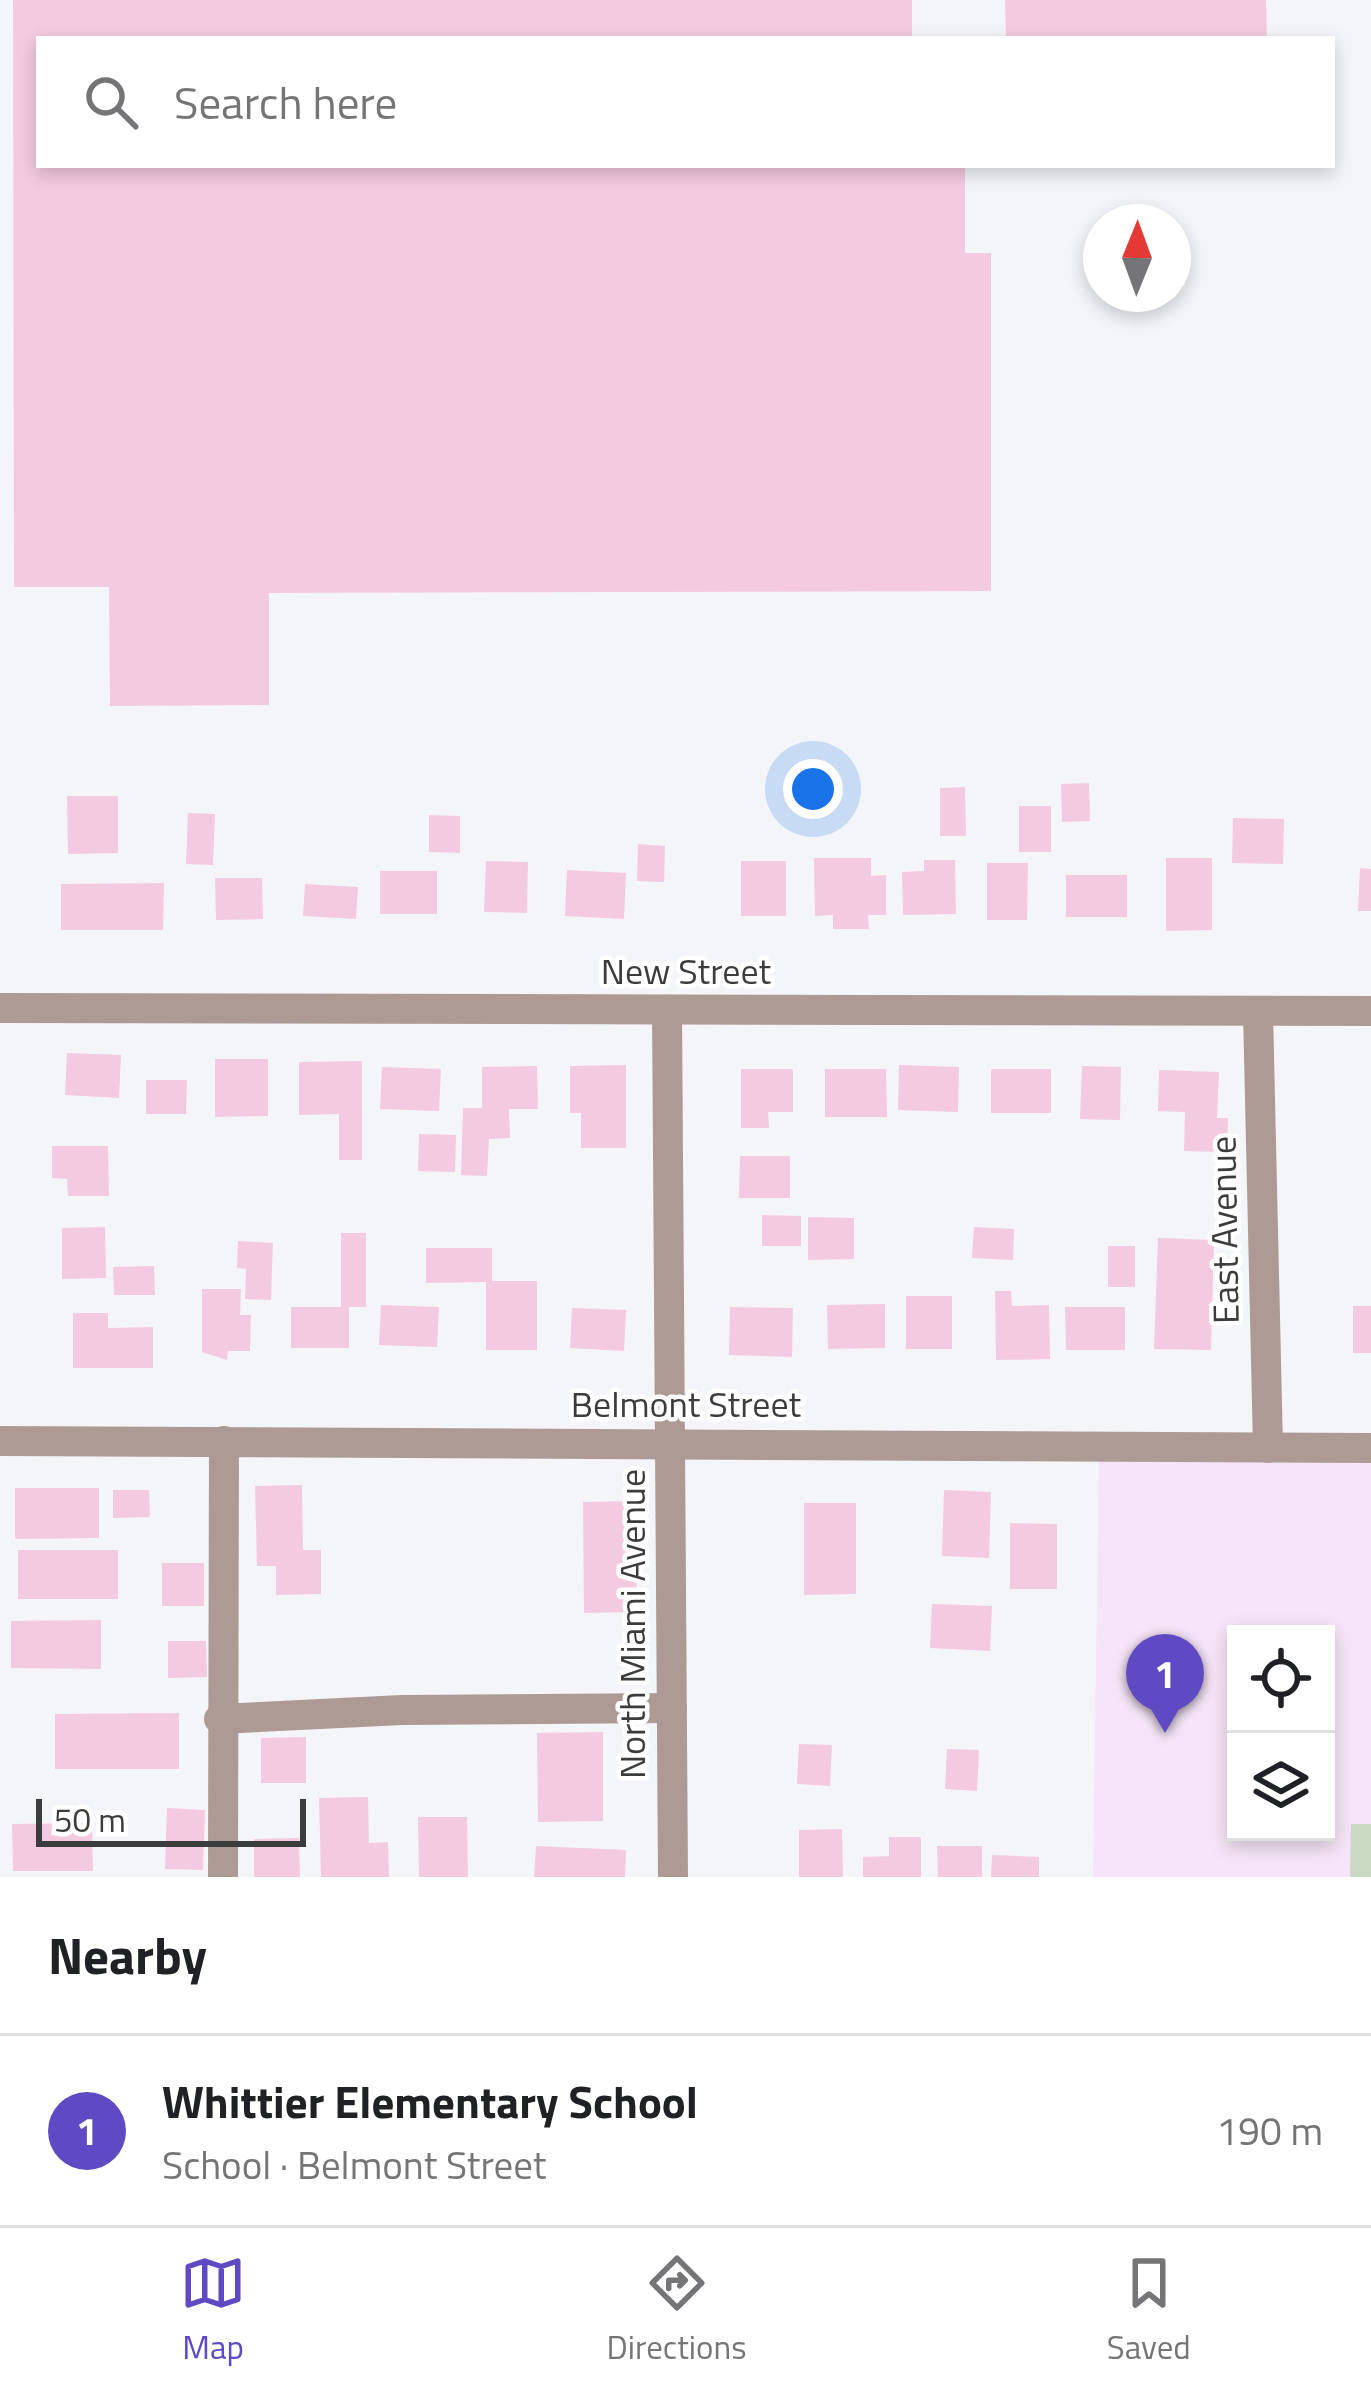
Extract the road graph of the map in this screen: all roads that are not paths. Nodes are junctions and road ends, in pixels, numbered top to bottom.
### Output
1 (0, 1008) edge
2 (667, 1010) junction
3 (1258, 1011) junction
4 (1371, 1011) edge
5 (0, 1441) edge
6 (224, 1441) junction
7 (670, 1442) junction
8 (1268, 1448) junction
9 (1371, 1448) edge
10 (672, 1708) junction
11 (219, 1719) junction
12 (223, 1877) edge
13 (673, 1877) edge

1 - 2 street, New Street
2 - 3 street, New Street
2 - 7 street, North Miami Avenue
3 - 4 street, New Street
3 - 8 street, East Avenue
5 - 6 street, Belmont Street
6 - 7 street, Belmont Street
6 - 11 street
7 - 8 street, Belmont Street
7 - 10 street, North Miami Avenue
8 - 9 street, Belmont Street
10 - 11 street
10 - 13 street, North Miami Avenue
11 - 12 street

